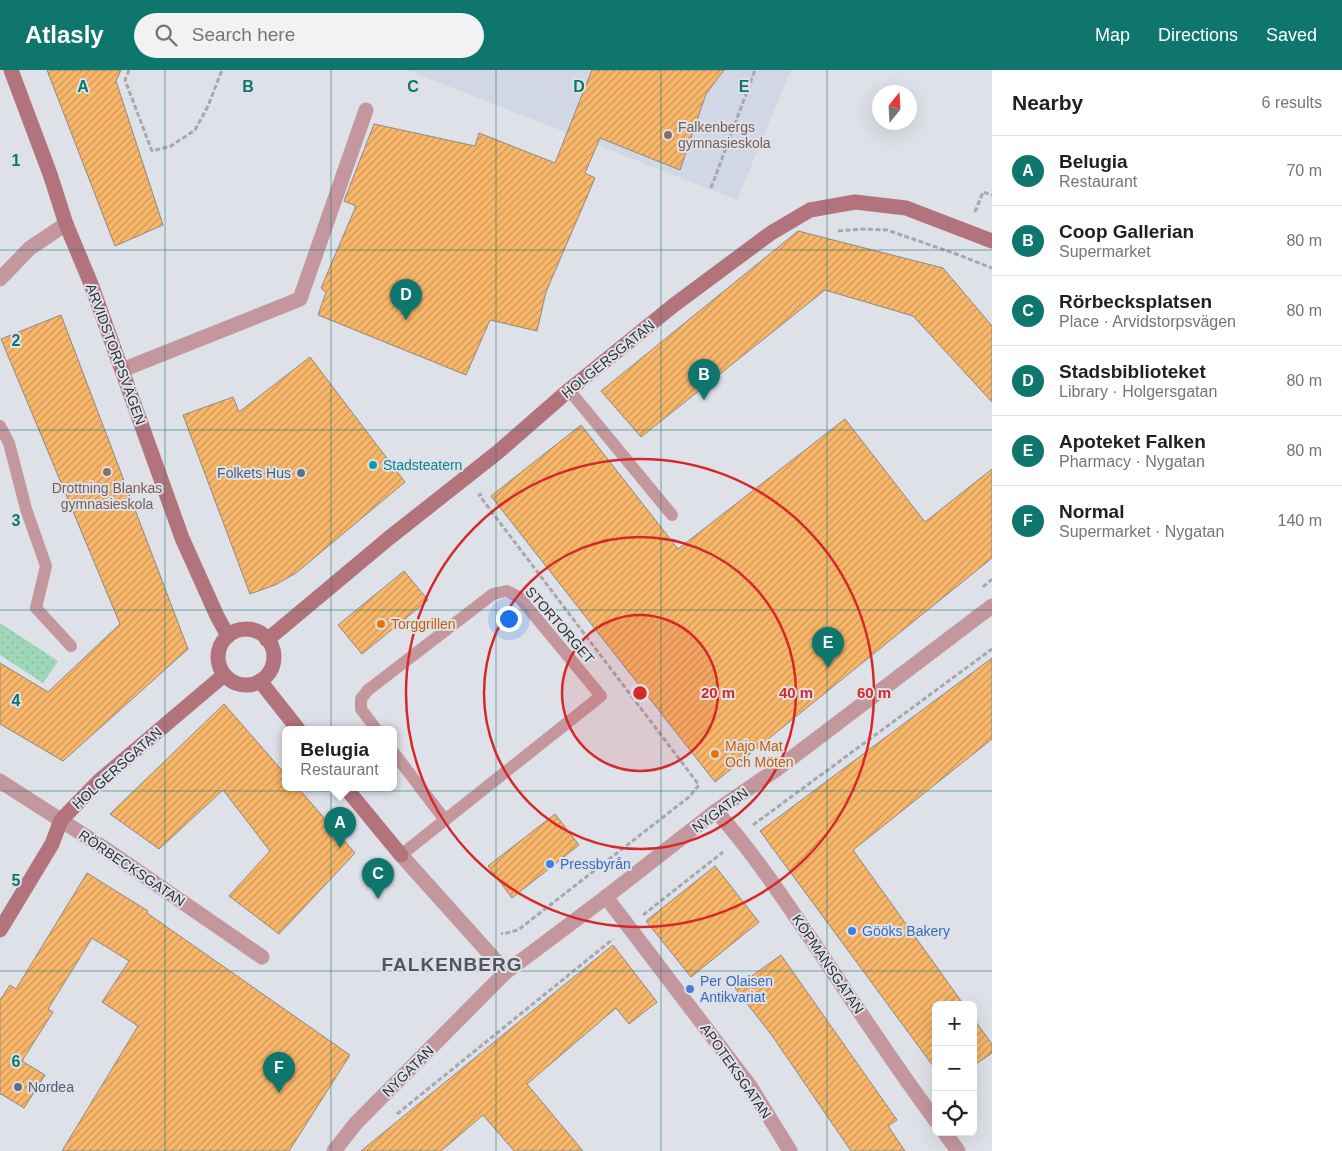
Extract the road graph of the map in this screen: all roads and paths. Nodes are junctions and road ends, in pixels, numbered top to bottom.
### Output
1 (11, 70) edge
2 (129, 70) edge
3 (222, 70) edge
4 (755, 70) edge
5 (366, 110) dead end
6 (711, 188) dead end
7 (983, 192) dead end
8 (992, 195) edge
9 (66, 224) junction
10 (838, 231) dead end
11 (992, 240) edge
12 (992, 268) edge
13 (0, 279) edge
14 (122, 370) junction
15 (569, 390) junction
16 (0, 426) edge
17 (484, 491) dead end
18 (672, 515) dead end
19 (992, 606) edge
20 (228, 636) junction
21 (267, 640) junction
22 (71, 646) dead end
23 (992, 649) edge
24 (224, 674) junction
25 (260, 681) junction
26 (296, 726) edge
27 (374, 726) edge
28 (397, 757) edge
29 (0, 781) edge
30 (348, 791) edge
31 (716, 811) junction
32 (61, 820) junction
33 (445, 820) junction
34 (738, 836) junction
35 (401, 855) junction
36 (606, 897) junction
37 (629, 926) junction
38 (0, 930) edge
39 (496, 931) dead end
40 (262, 957) dead end
41 (506, 972) junction
42 (932, 1116) edge
43 (390, 1120) dead end
44 (947, 1136) edge
45 (334, 1151) edge
46 (790, 1151) edge
47 (958, 1151) edge

1 - 9 main road, ARVIDSTORPSVÄGEN
2 - 3 path
4 - 6 path
5 - 14 street
7 - 8 path
9 - 13 street
9 - 14 main road, ARVIDSTORPSVÄGEN
10 - 12 path
11 - 15 main road, HOLGERSGATAN
14 - 20 main road, ARVIDSTORPSVÄGEN
15 - 18 lane
15 - 21 main road, HOLGERSGATAN
16 - 22 lane
17 - 39 path
19 - 31 street, NYGATAN
20 - 21 main road
20 - 24 main road
21 - 25 main road
23 - 34 path
24 - 25 main road
24 - 32 main road, HOLGERSGATAN
25 - 26 main road
27 - 33 lane, STORTORGET
28 - 33 lane
29 - 32 street, RÖRBECKSGATAN
30 - 35 main road
31 - 34 street, KÖPMANSGATAN
31 - 36 street, NYGATAN
32 - 38 main road, HOLGERSGATAN
32 - 40 street, RÖRBECKSGATAN
33 - 35 lane, STORTORGET
34 - 37 path
34 - 42 street, KÖPMANSGATAN
35 - 41 street
36 - 37 street, APOTEKSGATAN
36 - 41 street, NYGATAN
37 - 43 path
37 - 46 street, APOTEKSGATAN
41 - 45 street, NYGATAN
44 - 47 street

